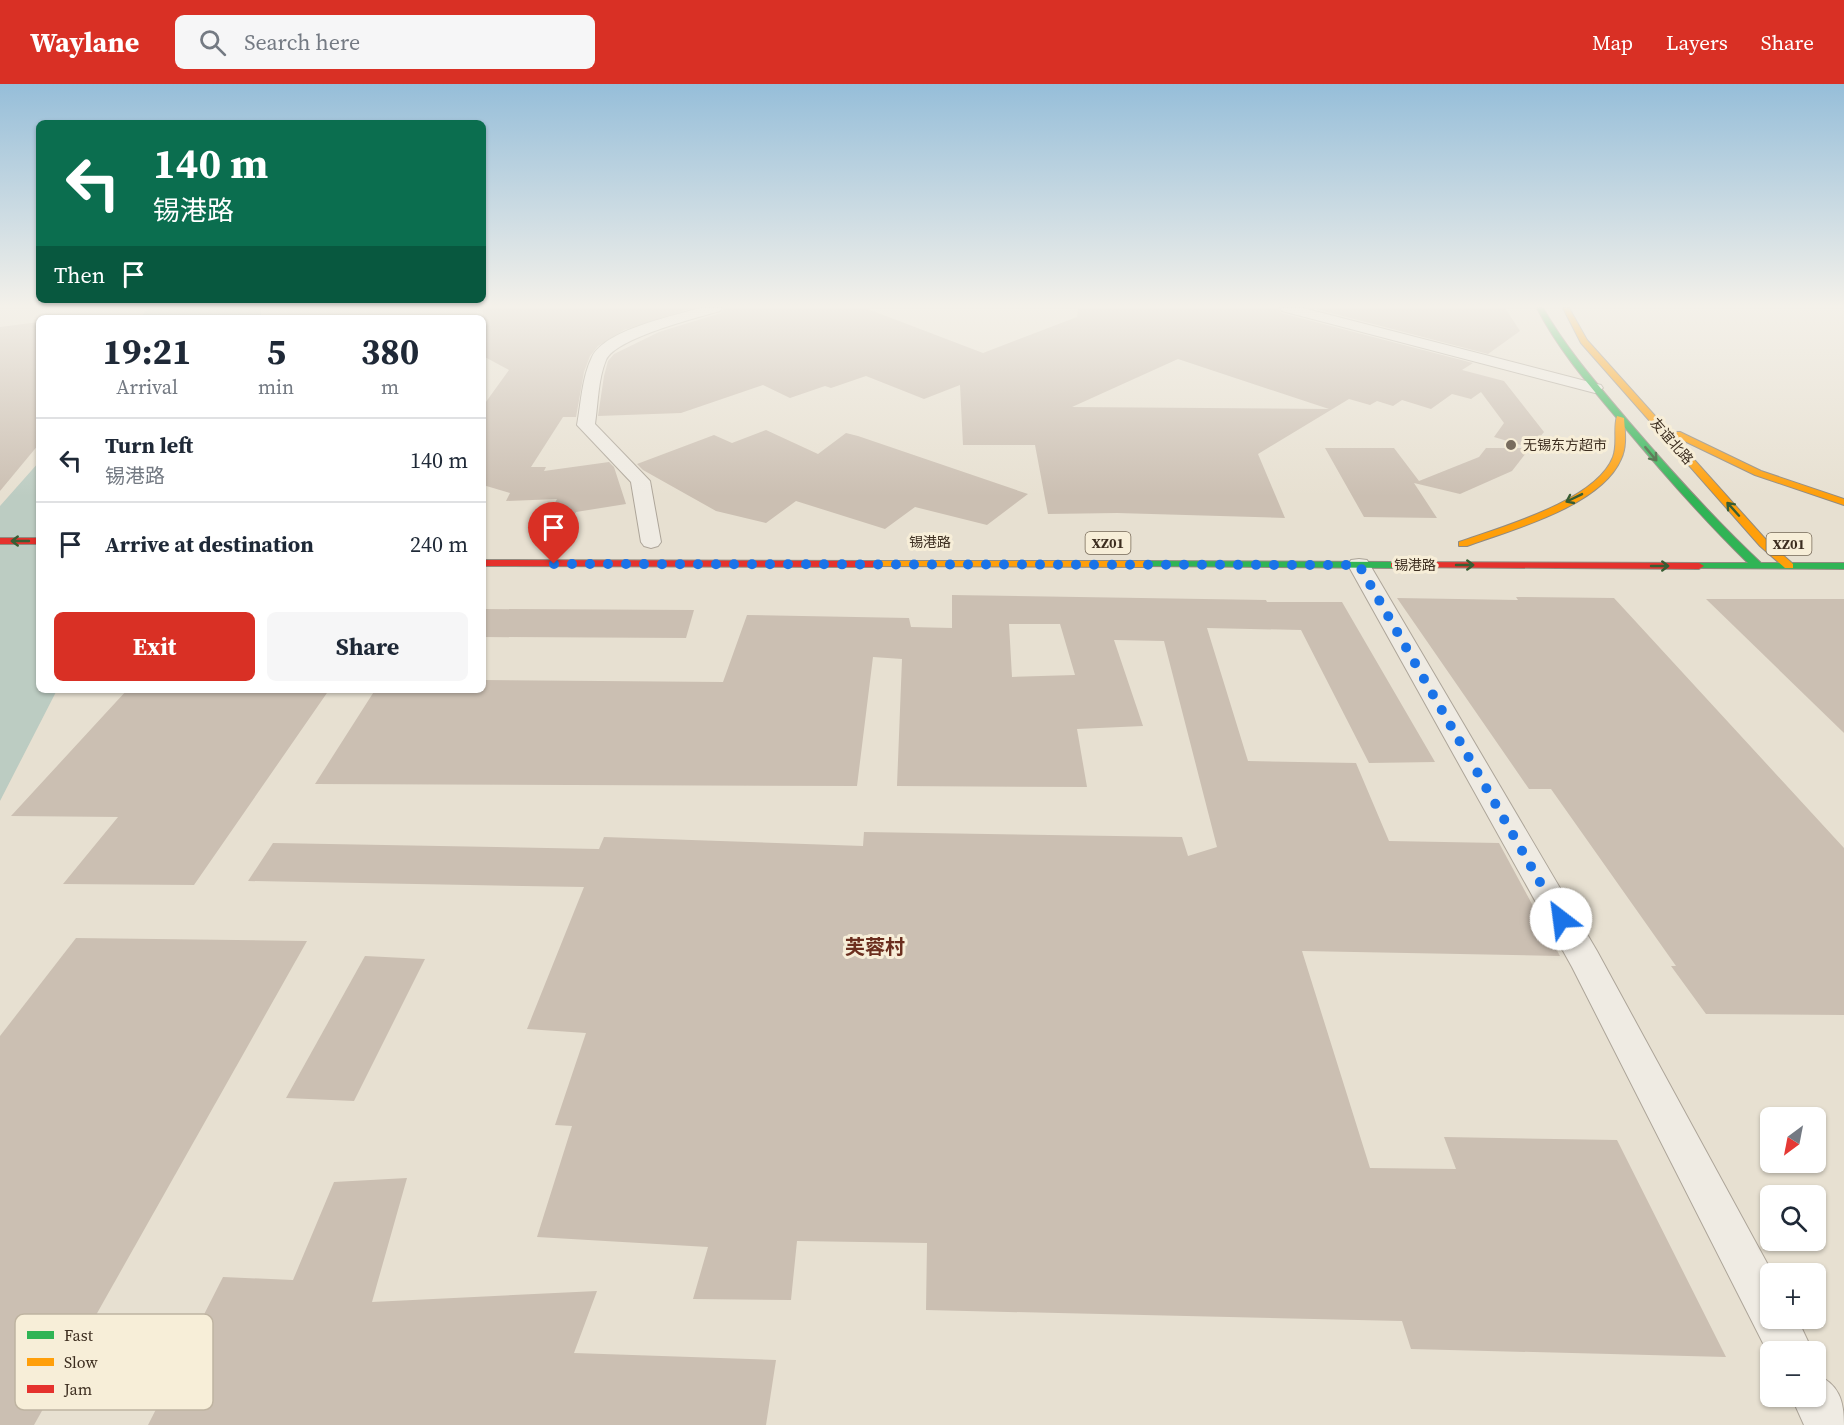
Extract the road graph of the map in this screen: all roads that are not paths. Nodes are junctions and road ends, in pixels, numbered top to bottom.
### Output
1 (597, 371) edge
2 (1528, 371) edge
3 (1582, 371) edge
4 (1611, 371) edge
5 (1595, 388) junction
6 (1620, 418) junction
7 (1657, 422) junction
8 (1844, 502) edge
9 (0, 541) edge
10 (36, 541) edge
11 (651, 542) dead end
12 (1510, 544) dead end
13 (1710, 544) dead end
14 (1733, 544) junction
15 (1764, 544) junction
16 (1784, 544) dead end
17 (486, 563) edge
18 (1359, 565) junction
19 (1758, 566) junction
20 (1789, 566) junction
21 (1841, 568) edge
22 (1760, 1293) edge
23 (1820, 1407) edge
24 (1829, 1425) edge

1 - 11 street
2 - 5 street
3 - 5 main road, 友谊北路
4 - 7 main road, 友谊北路
5 - 6 main road, 友谊北路
6 -> 12 main road
6 -> 14 main road, 友谊北路
7 - 8 main road
15 -> 7 main road, 友谊北路
10 -> 9 main road
13 - 14 main road, XZ01
14 - 15 main road, XZ01
14 - 19 main road, 友谊北路
15 - 16 main road, XZ01
15 - 20 main road, 友谊北路
17 - 18 main road, 锡港路 / XZ01
18 -> 19 main road, 锡港路 / XZ01
18 - 22 street
19 - 20 main road, 锡港路 / XZ01
20 - 21 main road, 锡港路 / XZ01
23 - 24 street

